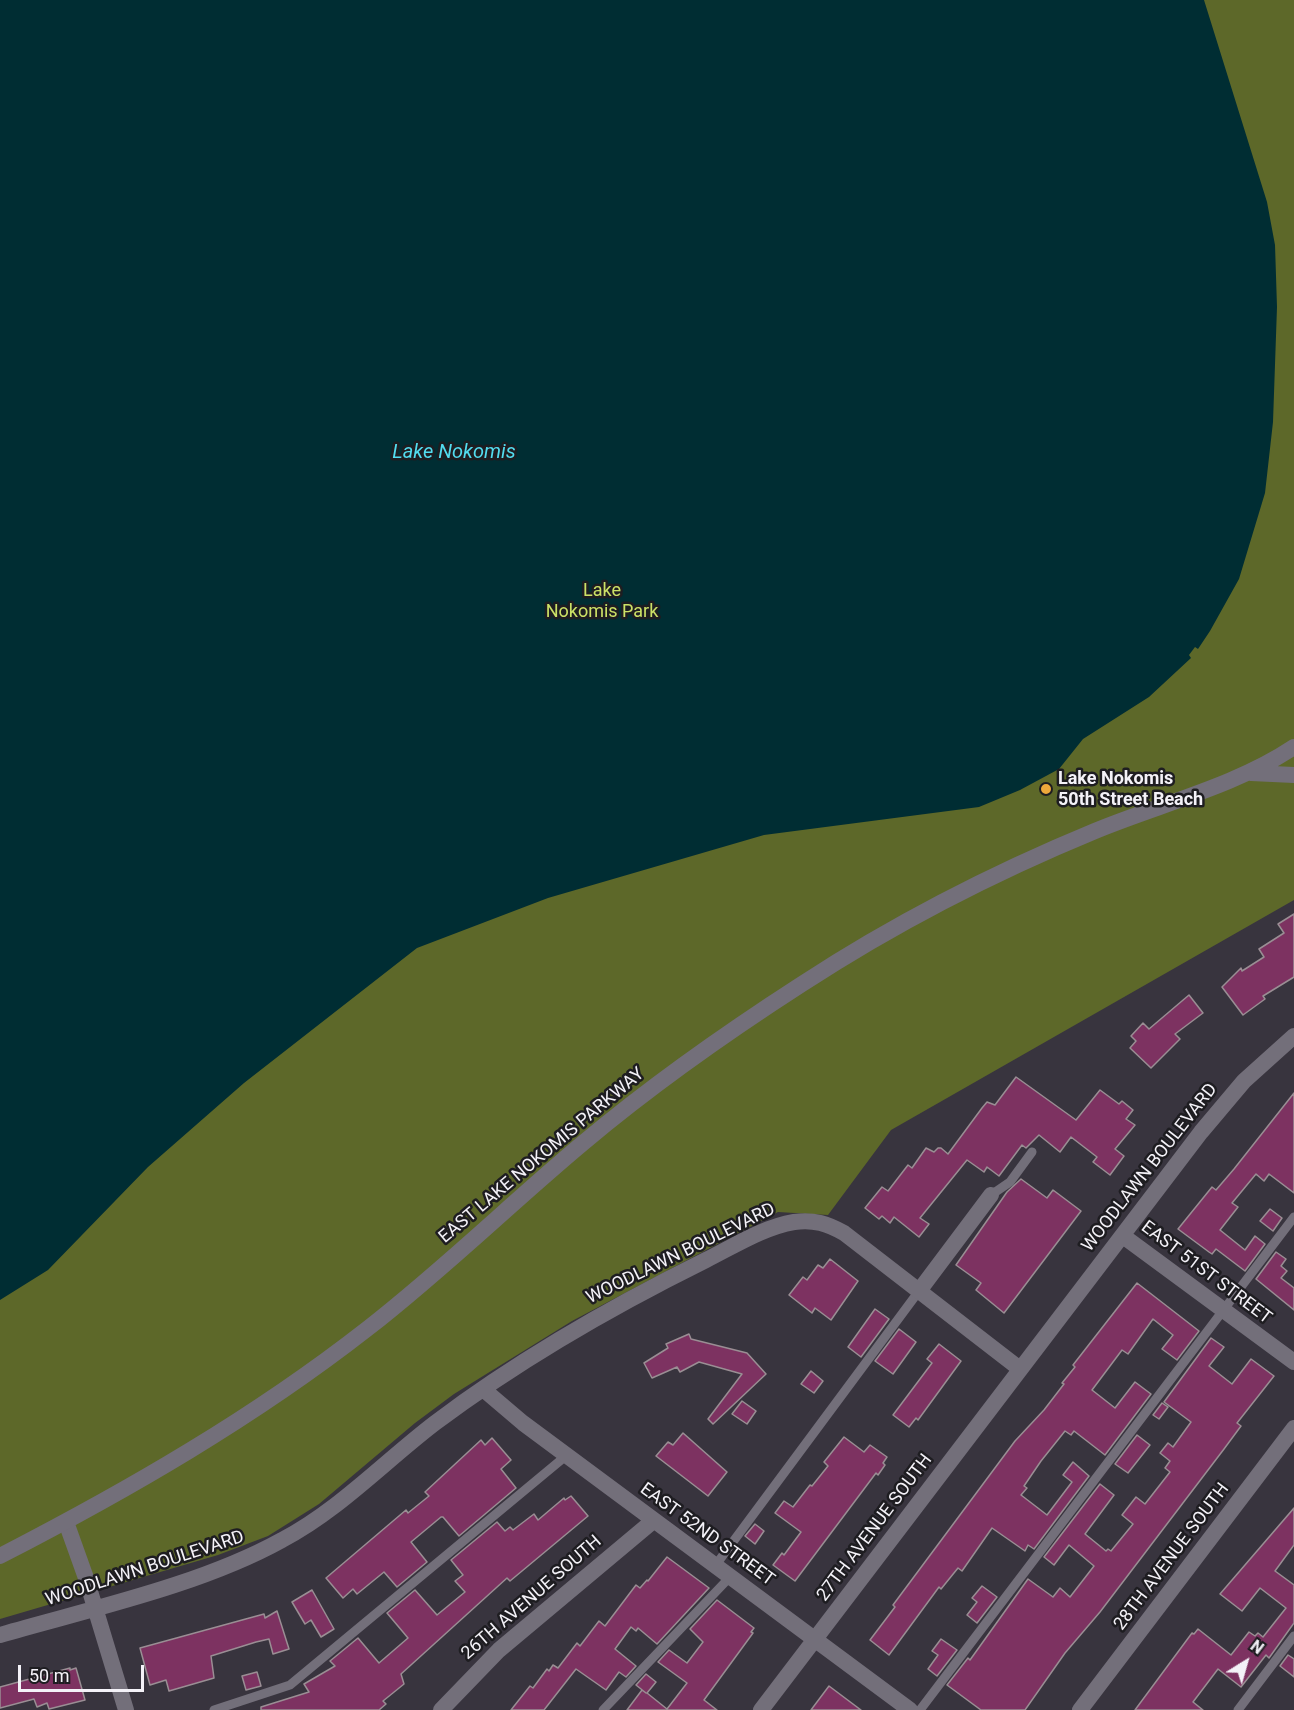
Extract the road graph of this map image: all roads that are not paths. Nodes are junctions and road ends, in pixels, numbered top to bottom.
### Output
1 (1294, 747) edge
2 (1247, 773) junction
3 (1294, 775) edge
4 (1294, 1036) edge
5 (1032, 1152) dead end
6 (991, 1195) joint
7 (1294, 1217) edge
8 (1123, 1236) junction
9 (919, 1291) junction
10 (1222, 1310) junction
11 (1294, 1362) edge
12 (1020, 1369) junction
13 (483, 1389) junction
14 (1294, 1428) edge
15 (567, 1455) junction
16 (653, 1521) junction
17 (66, 1522) junction
18 (0, 1556) edge
19 (715, 1566) junction
20 (730, 1576) junction
21 (95, 1607) junction
22 (0, 1635) edge
23 (1294, 1636) edge
24 (816, 1639) junction
25 (126, 1710) edge
26 (214, 1710) edge
27 (441, 1710) edge
28 (603, 1710) edge
29 (761, 1710) edge
30 (910, 1710) edge
31 (920, 1710) edge
32 (1080, 1710) edge
33 (1238, 1710) edge

1 - 2 street, EAST LAKE NOKOMIS PARKWAY
2 - 3 street
2 - 17 street, EAST LAKE NOKOMIS PARKWAY
4 - 8 street, WOODLAWN BOULEVARD
5 - 6 lane
6 - 9 street
7 - 10 lane
8 - 10 street, EAST 51ST STREET
8 - 12 street, WOODLAWN BOULEVARD
9 - 12 street, WOODLAWN BOULEVARD
9 - 13 street, WOODLAWN BOULEVARD
9 - 19 lane
10 - 11 street, EAST 51ST STREET
10 - 31 lane
12 - 24 street, 27TH AVENUE SOUTH
13 - 15 street, EAST 52ND STREET
13 - 21 street, WOODLAWN BOULEVARD
14 - 32 street, 28TH AVENUE SOUTH
15 - 16 street, EAST 52ND STREET
15 - 26 lane
16 - 19 street, EAST 52ND STREET
16 - 27 street, 26TH AVENUE SOUTH
17 - 18 street, EAST LAKE NOKOMIS PARKWAY
17 - 21 street
19 - 20 street, EAST 52ND STREET
20 - 24 street, EAST 52ND STREET
20 - 28 lane
21 - 22 street, WOODLAWN BOULEVARD
21 - 25 street
23 - 33 lane
24 - 29 street, 27TH AVENUE SOUTH
24 - 30 street, EAST 52ND STREET

